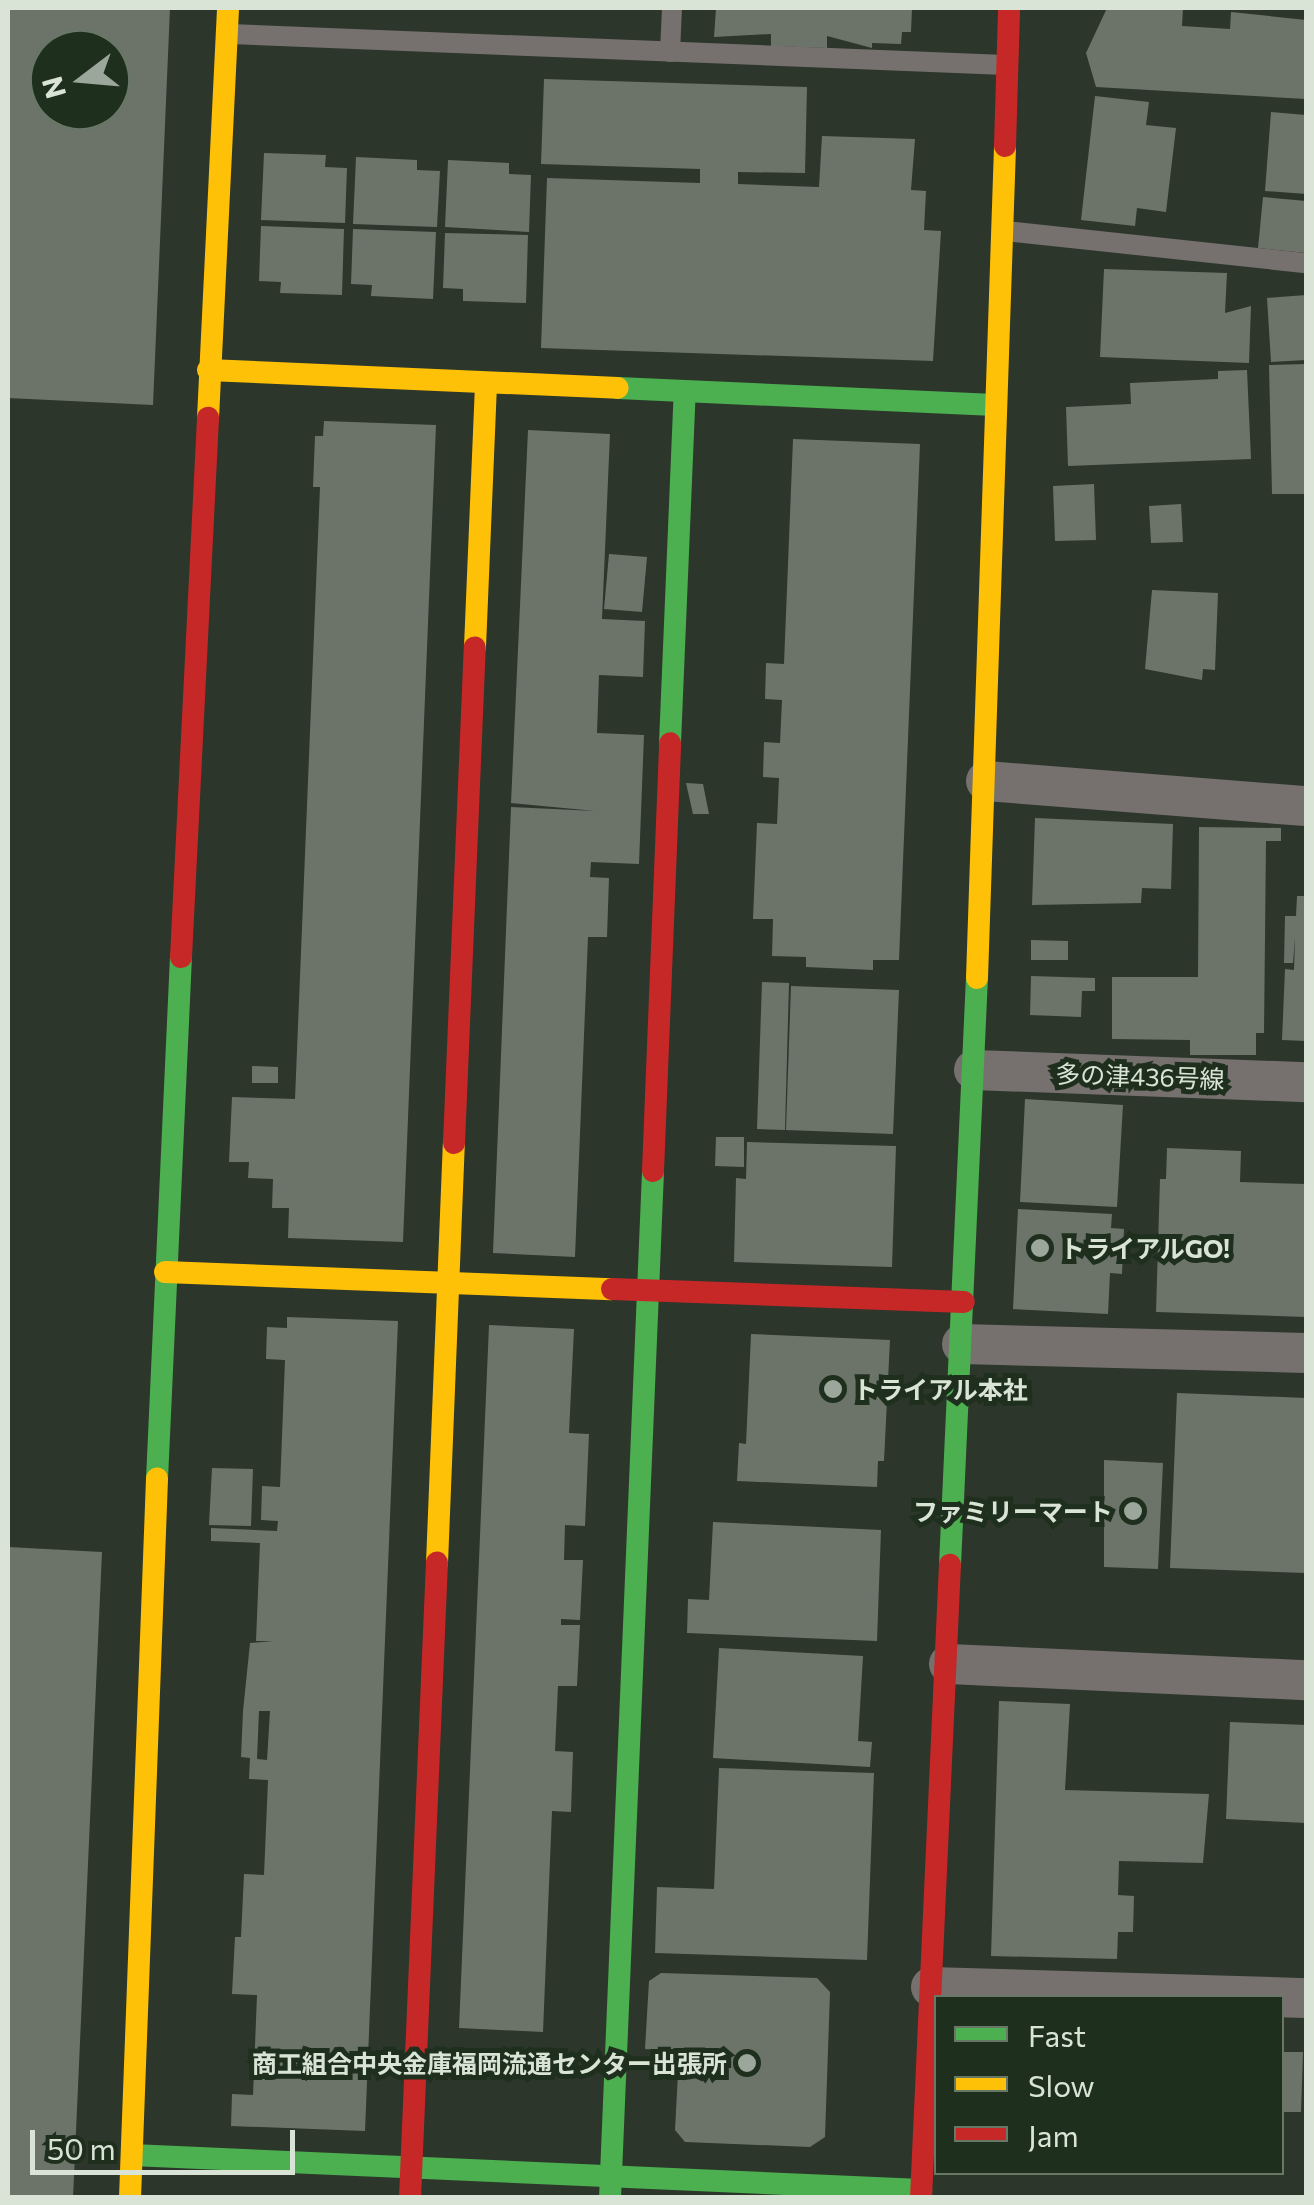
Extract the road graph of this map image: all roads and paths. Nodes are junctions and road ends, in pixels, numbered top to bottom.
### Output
1 (228, 8) edge
2 (672, 8) edge
3 (1009, 8) edge
4 (226, 34) junction
5 (670, 52) junction
6 (1007, 65) junction
7 (1002, 230) junction
8 (1306, 263) edge
9 (208, 370) junction
10 (486, 386) junction
11 (685, 392) junction
12 (995, 405) junction
13 (986, 782) junction
14 (1306, 806) edge
15 (974, 1070) junction
16 (1306, 1082) edge
17 (165, 1272) junction
18 (450, 1286) junction
19 (650, 1291) junction
20 (964, 1302) junction
21 (962, 1344) junction
22 (1306, 1353) edge
23 (949, 1664) junction
24 (1306, 1680) edge
25 (931, 1987) junction
26 (1204, 1995) edge
27 (132, 2154) junction
28 (411, 2166) junction
29 (610, 2187) edge
30 (921, 2194) edge
31 (130, 2198) edge
32 (410, 2198) edge

1 - 4 street
2 - 5 lane
3 - 6 street
4 - 5 lane
4 - 9 street
5 - 6 lane
6 - 7 street
7 - 8 lane
7 - 12 street
9 - 10 street
9 - 17 street
10 - 11 street
10 - 18 street
11 - 12 street
11 - 19 street
12 - 13 street
13 - 14 street
13 - 15 street
15 - 16 street, 多の津436号線
15 - 20 street
17 - 18 street
17 - 27 street
18 - 19 street
18 - 28 street
19 - 20 street
19 - 29 street
20 - 21 street
21 - 22 street
21 - 23 street
23 - 24 street
23 - 25 street
25 - 26 street
25 - 30 street
27 - 28 street
27 - 31 street
28 - 29 street
28 - 32 street
29 - 30 street

